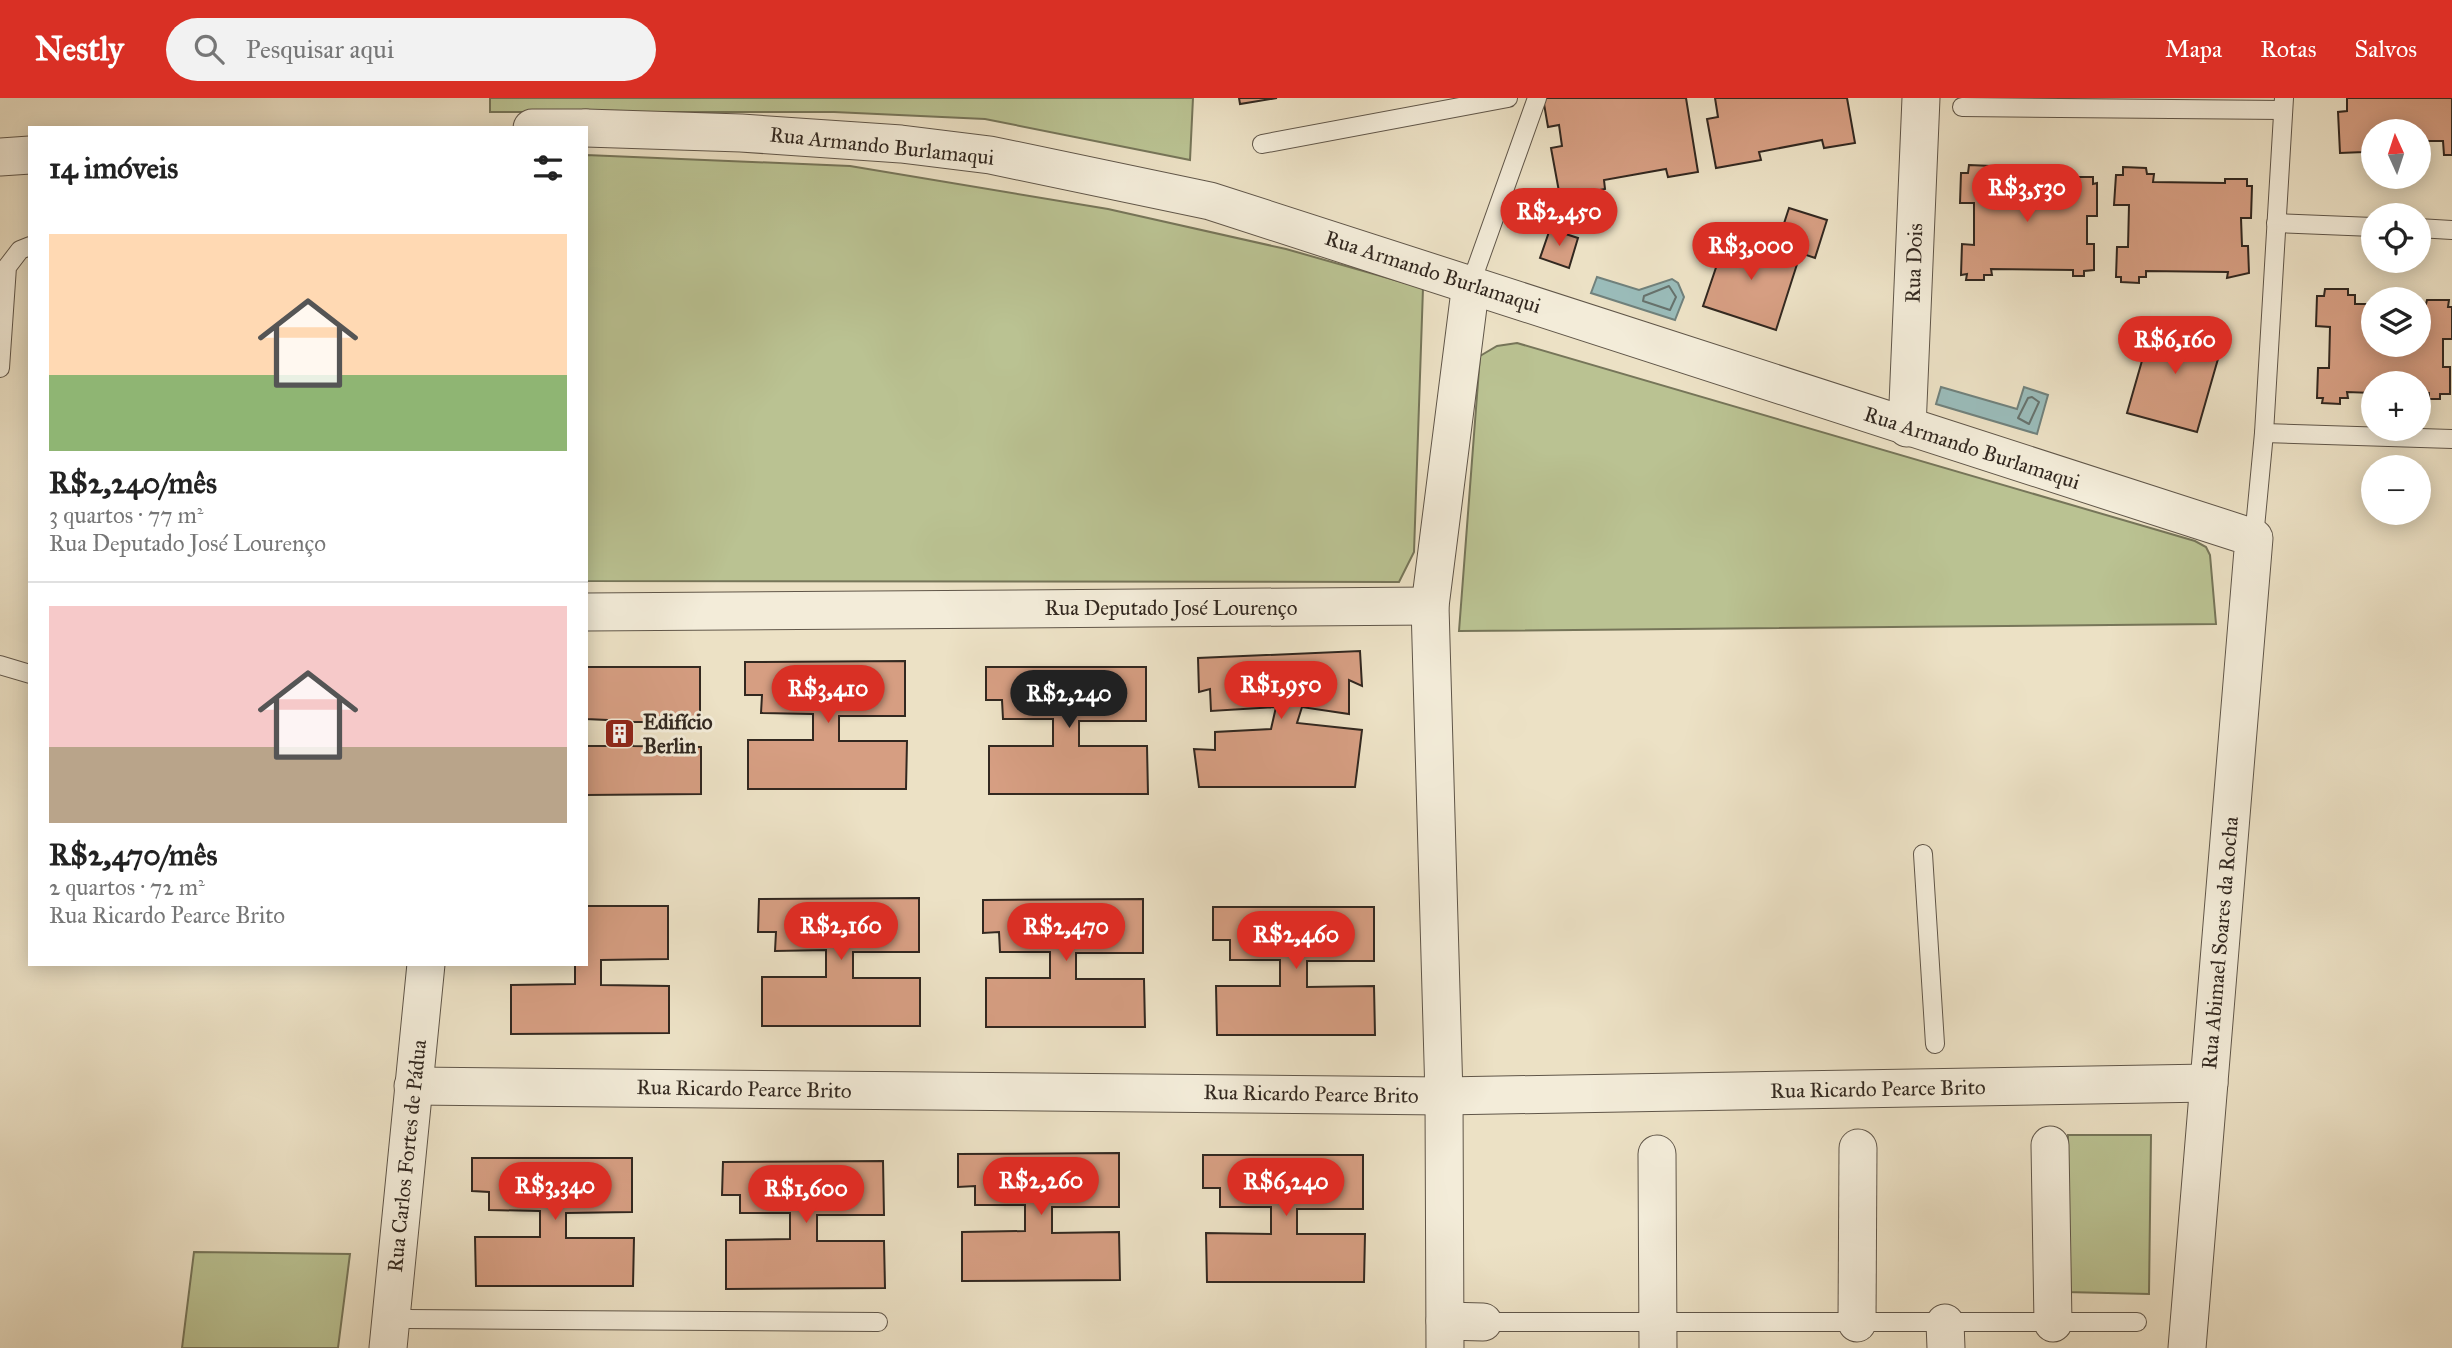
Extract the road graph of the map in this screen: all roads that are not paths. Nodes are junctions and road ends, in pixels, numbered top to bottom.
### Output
1 (1508, 98) edge
2 (1537, 98) edge
3 (1921, 98) edge
4 (2284, 104) edge
5 (1962, 107) dead end
6 (588, 128) edge
7 (1262, 144) dead end
8 (28, 156) edge
9 (0, 157) edge
10 (2276, 223) junction
11 (2361, 227) edge
12 (2431, 229) edge
13 (2452, 230) edge
14 (28, 247) edge
15 (1471, 283) junction
16 (0, 368) edge
17 (1906, 428) junction
18 (2264, 433) junction
19 (2452, 439) edge
20 (2254, 538) junction
21 (1430, 606) junction
22 (588, 612) edge
23 (0, 665) edge
24 (28, 673) edge
25 (1923, 854) dead end
26 (426, 966) edge
27 (1935, 1044) dead end
28 (2209, 1083) junction
29 (413, 1086) junction
30 (1444, 1096) junction
31 (2050, 1145) dead end
32 (1858, 1148) dead end
33 (1657, 1154) dead end
34 (878, 1322) dead end
35 (1483, 1322) joint
36 (2137, 1322) dead end
37 (1857, 1323) junction
38 (2053, 1323) junction
39 (395, 1329) edge
40 (1445, 1335) edge
41 (1658, 1335) edge
42 (1945, 1335) edge
43 (2187, 1348) edge

1 - 7 lane
2 - 15 lane
3 - 17 street, Rua Dois
4 - 5 lane
4 - 10 lane
6 - 15 street, Rua Armando Burlamaqui
8 - 9 street
10 - 11 lane
10 - 18 lane
12 - 13 lane
14 - 16 lane
15 - 17 street, Rua Armando Burlamaqui
15 - 21 street
17 - 20 street, Rua Armando Burlamaqui
18 - 19 lane
18 - 20 lane
20 - 28 street, Rua Abimael Soares da Rocha
21 - 22 street, Rua Deputado José Lourenço
21 - 30 street
23 - 24 lane
25 - 27 lane
26 - 29 street, Rua Carlos Fortes de Pádua
28 - 30 street, Rua Ricardo Pearce Brito
28 - 43 street, Rua Abimael Soares da Rocha
29 - 30 street, Rua Ricardo Pearce Brito
29 - 39 street, Rua Carlos Fortes de Pádua
30 - 40 street
31 - 38 street
32 - 37 street
33 - 41 street
34 - 39 lane
35 - 40 street
35 - 41 lane
36 - 38 lane
37 - 41 lane
37 - 42 lane
38 - 42 lane

